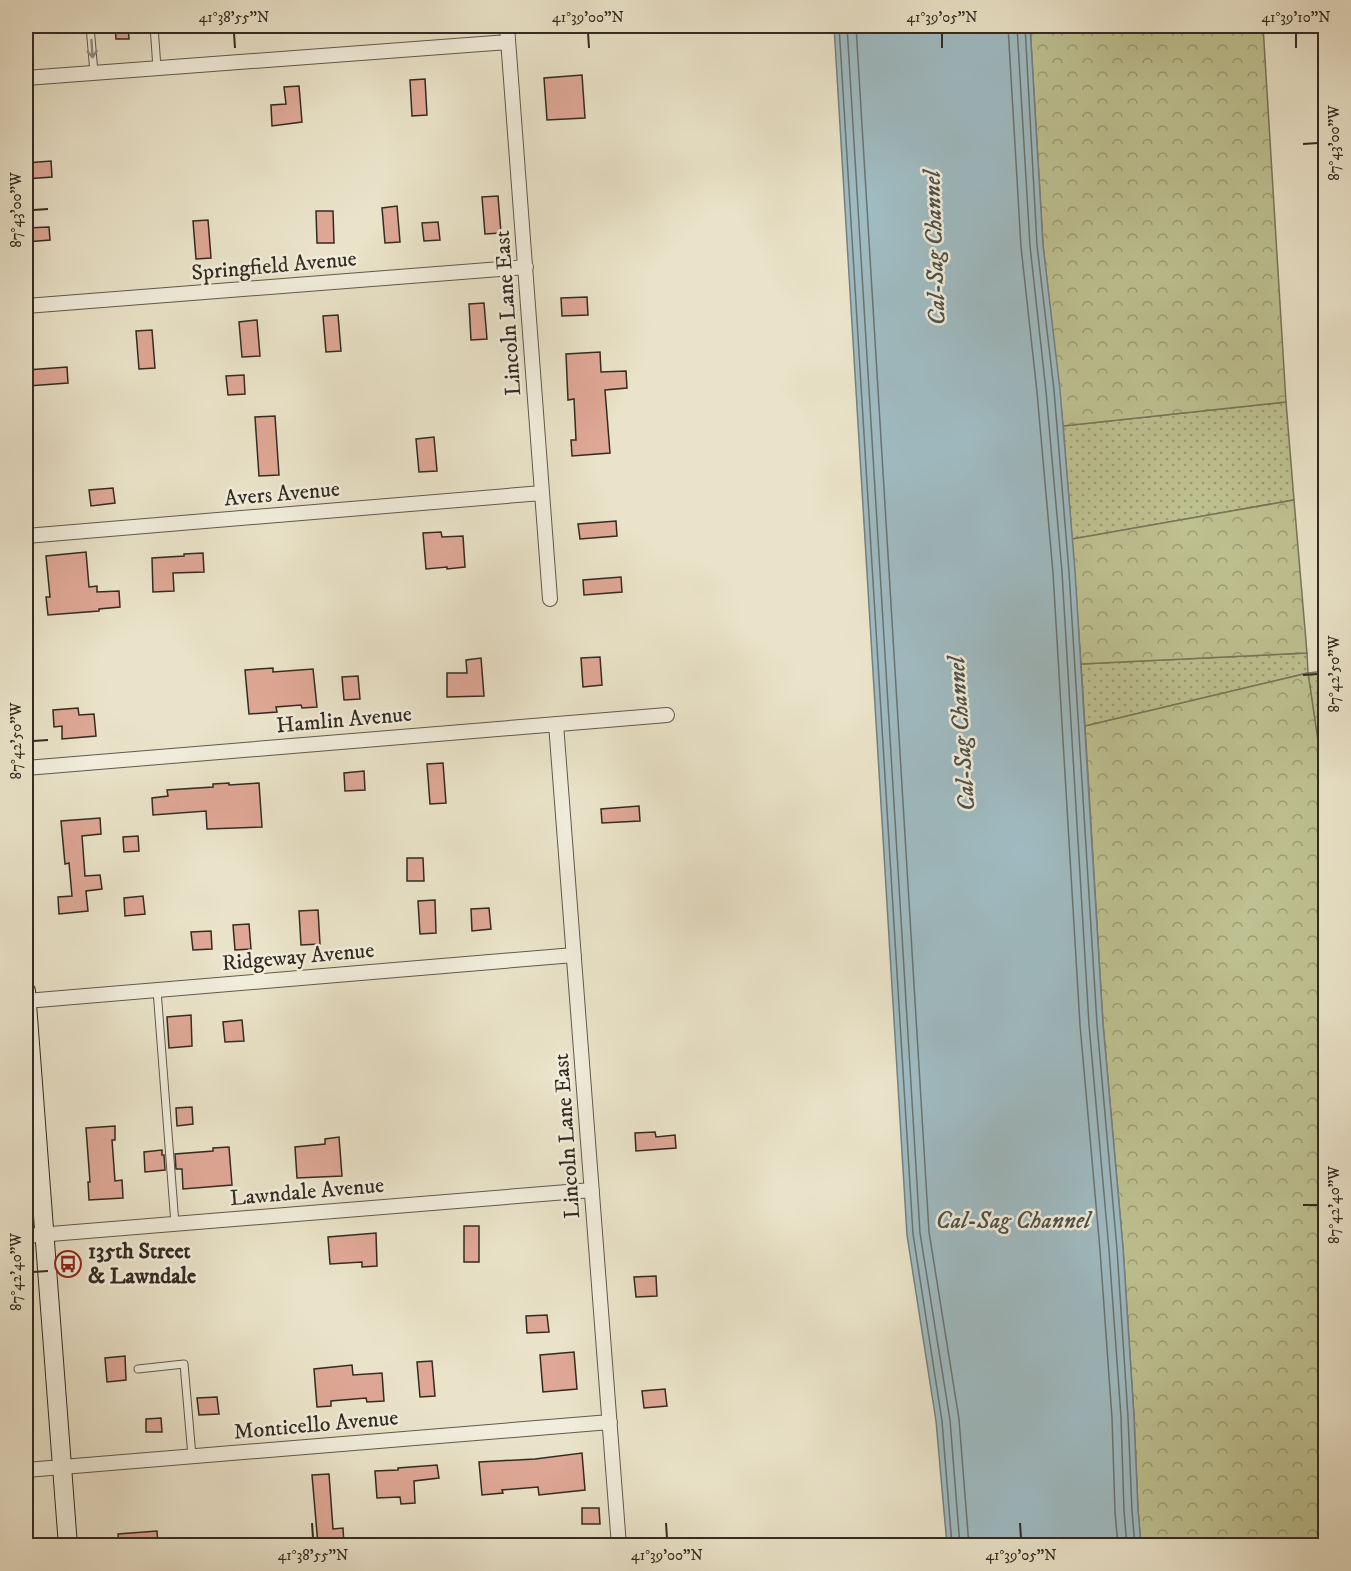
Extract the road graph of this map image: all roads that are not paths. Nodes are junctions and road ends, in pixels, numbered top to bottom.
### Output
1 (90, 26) edge
2 (154, 26) edge
3 (507, 26) edge
4 (508, 42) junction
5 (158, 68) junction
6 (94, 73) junction
7 (26, 78) edge
8 (526, 267) junction
9 (26, 306) edge
10 (542, 493) junction
11 (26, 536) edge
12 (550, 598) dead end
13 (667, 715) dead end
14 (556, 724) junction
15 (26, 768) edge
16 (574, 955) junction
17 (157, 990) junction
18 (26, 991) edge
19 (26, 1001) edge
20 (592, 1190) junction
21 (174, 1224) junction
22 (44, 1235) junction
23 (26, 1236) edge
24 (138, 1369) dead end
25 (610, 1422) junction
26 (192, 1456) junction
27 (62, 1467) junction
28 (26, 1470) edge
29 (68, 1545) edge
30 (619, 1545) edge

1 -> 6 lane
2 - 5 lane
3 - 4 street, Lincoln Lane East
4 - 5 street
4 - 8 street, Lincoln Lane East
5 - 6 street
6 - 7 street
8 - 9 street, Springfield Avenue
8 - 10 street, Lincoln Lane East
10 - 11 street, Avers Avenue
10 - 12 street, Lincoln Lane East
13 - 14 street, Hamlin Avenue
14 - 15 street, Hamlin Avenue
14 - 16 street, Lincoln Lane East
16 - 17 street, Ridgeway Avenue
16 - 20 street, Lincoln Lane East
17 - 19 street, Ridgeway Avenue
17 - 21 lane
18 - 19 street
19 - 22 street
20 - 21 street, Lawndale Avenue
20 - 25 street, Lincoln Lane East
21 - 22 street, Lawndale Avenue
22 - 23 street, Lawndale Avenue
22 - 27 street
24 - 26 lane
25 - 26 street, Monticello Avenue
25 - 30 street, Lincoln Lane East
26 - 27 street, Monticello Avenue
27 - 28 street, Monticello Avenue
27 - 29 street

